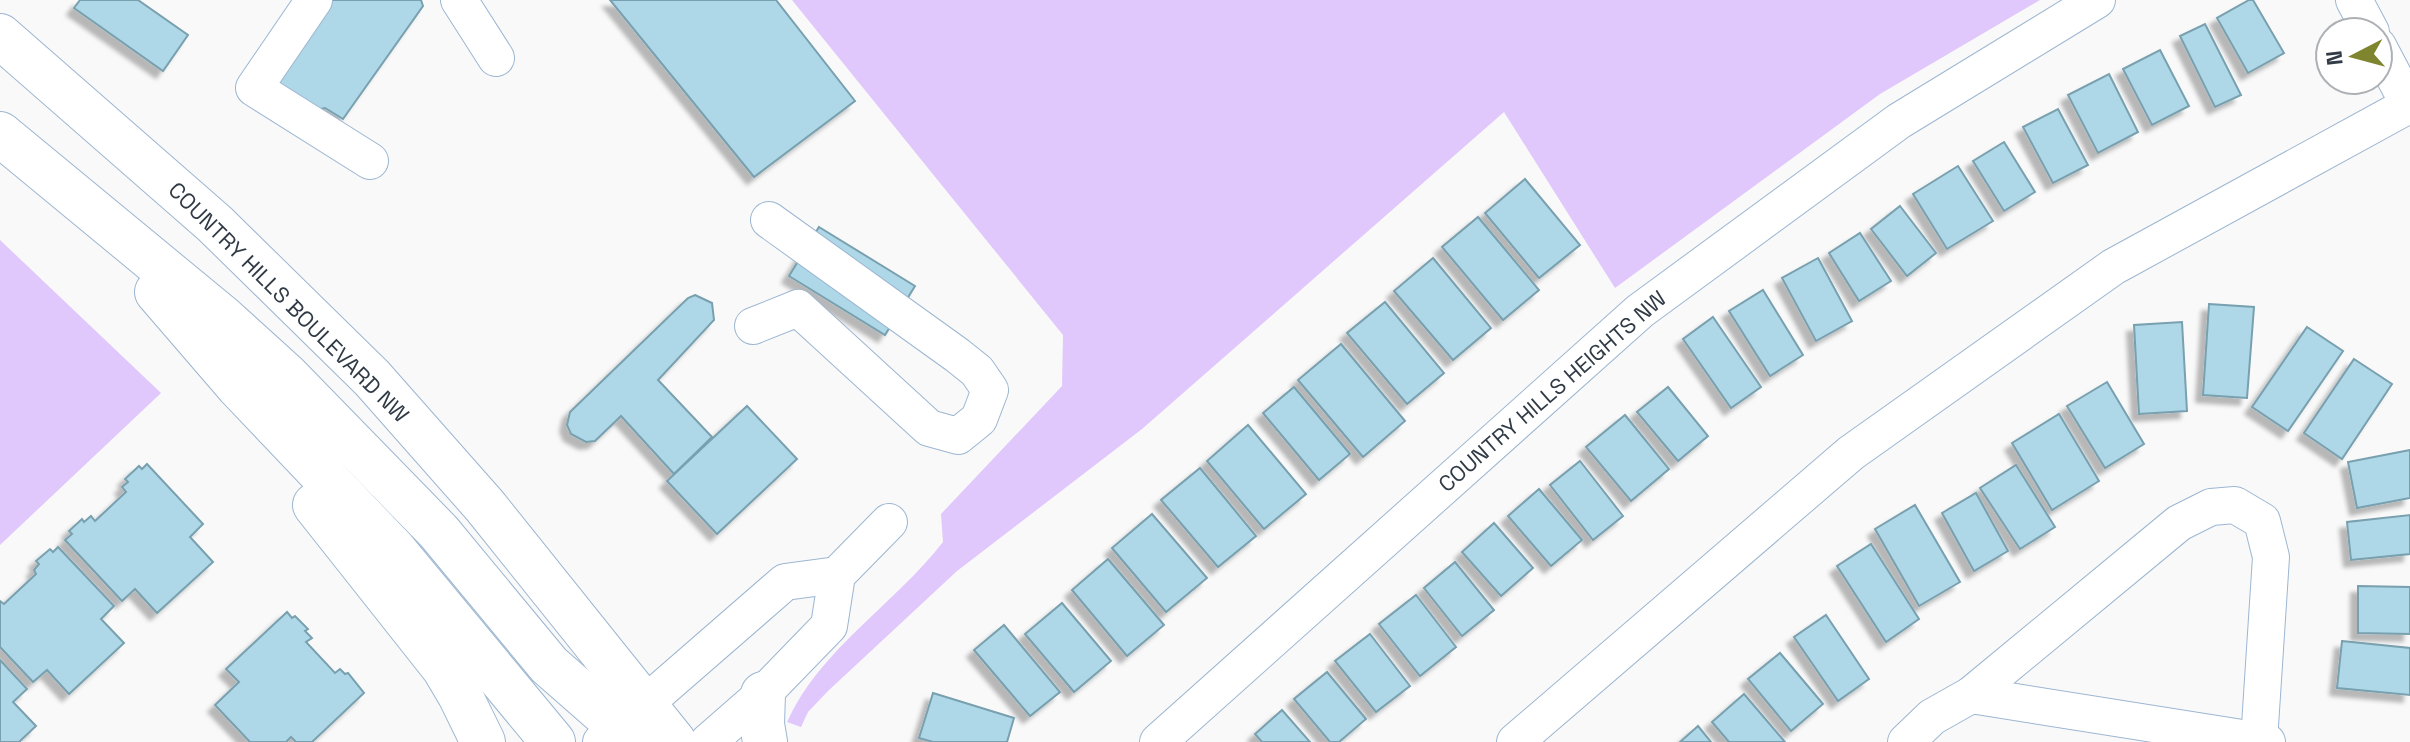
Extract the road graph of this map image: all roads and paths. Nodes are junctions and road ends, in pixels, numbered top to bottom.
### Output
1 (314, 0) edge
2 (459, 0) edge
3 (2097, 0) edge
4 (0, 36) edge
5 (496, 58) dead end
6 (2394, 76) edge
7 (2410, 106) edge
8 (0, 134) edge
9 (370, 161) dead end
10 (769, 220) dead end
11 (753, 326) dead end
12 (238, 386) junction
13 (889, 522) dead end
14 (837, 575) junction
15 (763, 694) junction
16 (1971, 695) junction
17 (625, 729) edge
18 (2259, 741) edge
19 (483, 742) edge
20 (553, 742) edge
21 (674, 742) edge
22 (708, 742) edge
23 (765, 742) edge
24 (1158, 742) edge
25 (1515, 742) edge
26 (1906, 742) edge
27 (2267, 742) edge

1 - 9 street
2 - 5 street
3 - 24 street, COUNTRY HILLS HEIGHTS NW
4 - 17 main road, COUNTRY HILLS BOULEVARD NW
6 - 7 street
7 - 25 street
8 - 12 main road
8 - 17 main road
10 - 11 street
12 - 19 main road
12 - 20 main road
13 - 14 street
14 - 15 street
14 - 17 street
15 - 22 street
15 - 23 main road
16 - 18 street
16 - 18 street
16 - 26 street
17 - 21 main road, COUNTRY HILLS BOULEVARD NW
18 - 27 street

